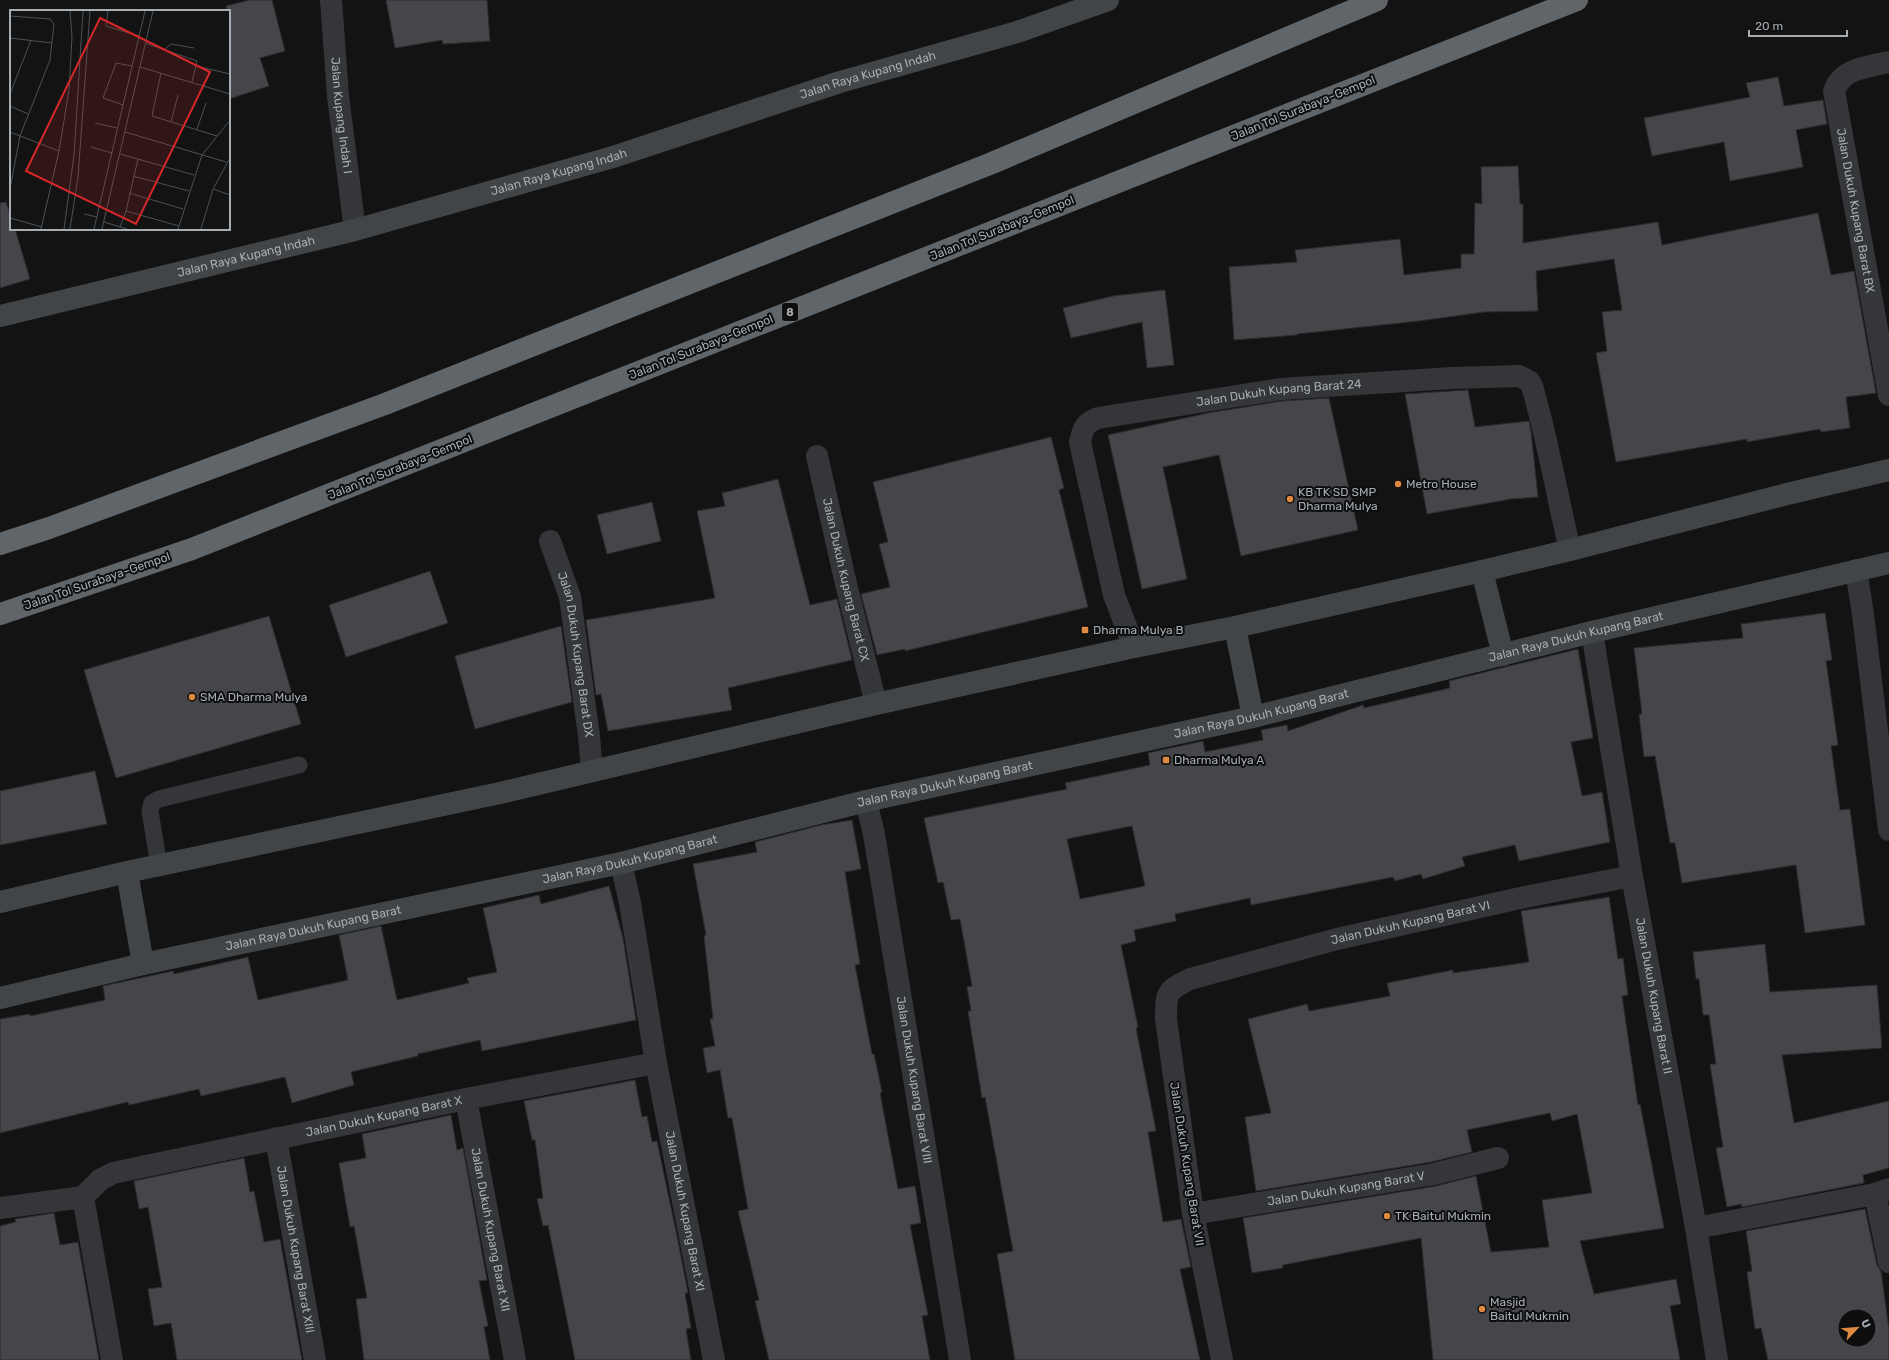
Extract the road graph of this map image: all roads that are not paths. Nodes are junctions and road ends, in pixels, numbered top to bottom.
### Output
1 (331, 0) edge
2 (1108, 0) edge
3 (1377, 0) edge
4 (1577, 0) edge
5 (1889, 62) edge
6 (355, 230) junction
7 (0, 316) edge
8 (1889, 395) edge
9 (817, 456) dead end
10 (1889, 470) edge
11 (550, 541) dead end
12 (0, 544) edge
13 (1570, 550) junction
14 (1889, 563) edge
15 (1856, 570) junction
16 (1482, 571) junction
17 (0, 614) edge
18 (1235, 626) junction
19 (1592, 632) junction
20 (1134, 647) junction
21 (1503, 655) junction
22 (876, 704) junction
23 (1253, 717) junction
24 (299, 764) dead end
25 (592, 771) junction
26 (1886, 786) edge
27 (866, 801) junction
28 (1889, 830) edge
29 (621, 862) junction
30 (159, 866) junction
31 (127, 872) junction
32 (1632, 876) junction
33 (0, 902) edge
34 (144, 964) junction
35 (1190, 979) joint
36 (0, 998) edge
37 (656, 1063) junction
38 (466, 1099) junction
39 (276, 1138) junction
40 (1498, 1158) dead end
41 (1882, 1192) edge
42 (83, 1197) junction
43 (0, 1208) edge
44 (1193, 1214) junction
45 (1696, 1228) junction
46 (1889, 1262) edge
47 (112, 1360) edge
48 (315, 1360) edge
49 (515, 1360) edge
50 (714, 1360) edge
51 (960, 1360) edge
52 (1222, 1360) edge
53 (1717, 1360) edge

1 - 6 street, Jalan Kupang Indah I
2 - 6 street, Jalan Raya Kupang Indah
3 - 12 highway
4 - 17 highway, Jalan Tol Surabaya–Gempol / 8
5 - 8 street, Jalan Dukuh Kupang Barat BX
6 - 7 street, Jalan Raya Kupang Indah
9 - 22 street, Jalan Dukuh Kupang Barat CX
10 - 13 street
11 - 25 street, Jalan Dukuh Kupang Barat DX
13 - 16 street
13 - 20 street, Jalan Dukuh Kupang Barat 24
14 - 15 street, Jalan Raya Dukuh Kupang Barat
15 - 19 street, Jalan Raya Dukuh Kupang Barat
15 - 26 street
16 - 18 street
16 - 21 street
18 - 20 street
18 - 23 street
19 - 21 street, Jalan Raya Dukuh Kupang Barat
19 - 32 street, Jalan Dukuh Kupang Barat II
20 - 22 street
21 - 23 street, Jalan Raya Dukuh Kupang Barat
22 - 25 street
23 - 27 street, Jalan Raya Dukuh Kupang Barat
24 - 30 lane
25 - 30 street
26 - 28 street
27 - 29 street, Jalan Raya Dukuh Kupang Barat
27 - 51 street, Jalan Dukuh Kupang Barat VIII
29 - 34 street, Jalan Raya Dukuh Kupang Barat
29 - 37 street, Jalan Dukuh Kupang Barat XI
30 - 31 street
31 - 33 street
31 - 34 street
32 - 35 street, Jalan Dukuh Kupang Barat VI
32 - 45 street, Jalan Dukuh Kupang Barat II
34 - 36 street, Jalan Raya Dukuh Kupang Barat
35 - 44 street, Jalan Dukuh Kupang Barat VII
37 - 38 street, Jalan Dukuh Kupang Barat X
37 - 50 street, Jalan Dukuh Kupang Barat XI
38 - 39 street, Jalan Dukuh Kupang Barat X
38 - 49 street, Jalan Dukuh Kupang Barat XII
39 - 42 street, Jalan Dukuh Kupang Barat X
39 - 48 street, Jalan Dukuh Kupang Barat XIII
40 - 44 street, Jalan Dukuh Kupang Barat V
41 - 45 street
41 - 46 street
42 - 43 street
42 - 47 street
44 - 52 street, Jalan Dukuh Kupang Barat VII
45 - 53 street, Jalan Dukuh Kupang Barat II

